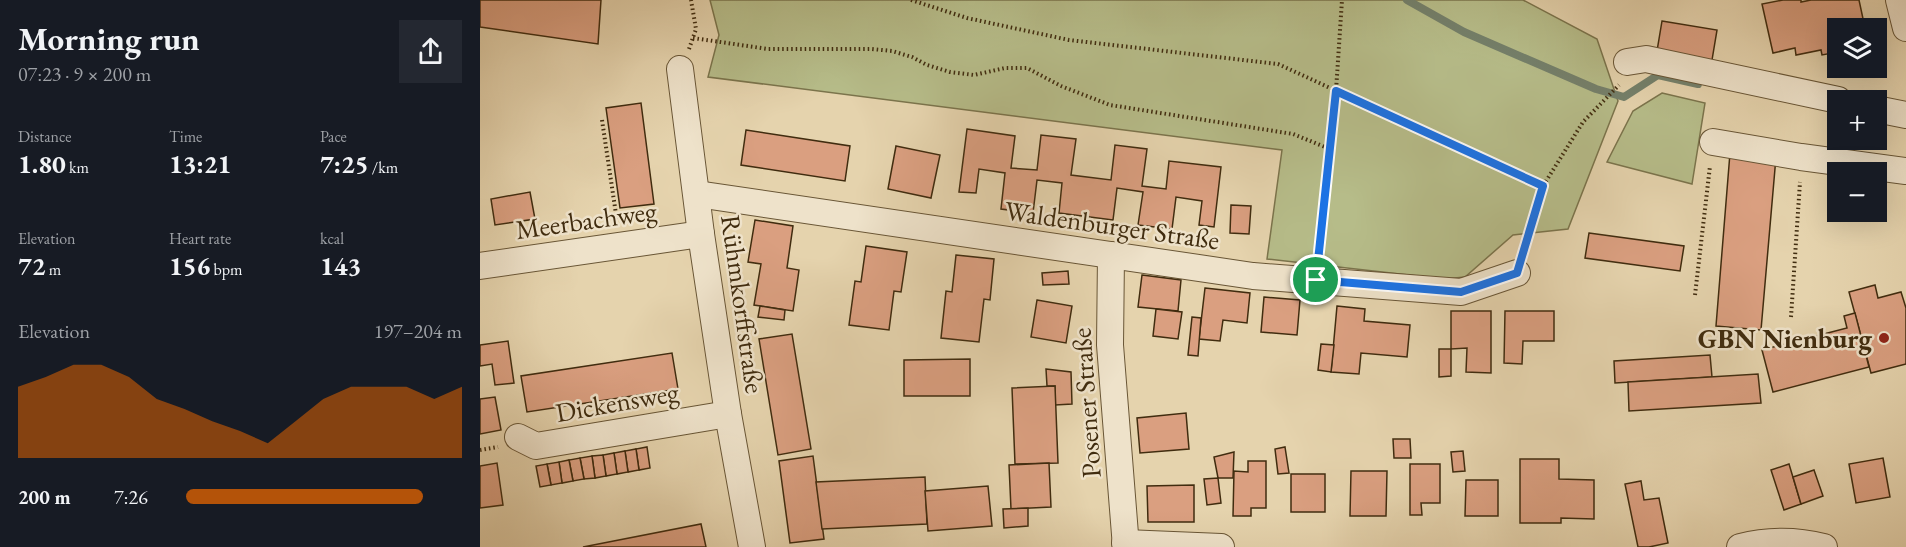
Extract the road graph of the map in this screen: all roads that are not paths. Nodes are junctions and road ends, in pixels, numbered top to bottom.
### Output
1 (1899, 0) edge
2 (1906, 28) edge
3 (1627, 62) dead end
4 (680, 69) road end
5 (1827, 98) edge
6 (1887, 111) edge
7 (1906, 115) edge
8 (1713, 142) road end
9 (1906, 171) edge
10 (697, 194) junction
11 (701, 234) junction
12 (1111, 255) junction
13 (480, 266) edge
14 (1517, 273) road end
15 (728, 414) junction
16 (518, 437) dead end
17 (1125, 545) edge
18 (752, 547) edge
19 (1221, 547) edge
20 (1740, 547) edge
21 (1824, 547) edge

1 - 2 street
3 - 5 street
4 - 10 street, Rühmkorffstraße
6 - 7 street
8 - 9 street
10 - 11 street, Rühmkorffstraße
10 - 12 street, Waldenburger Straße
11 - 13 street, Meerbachweg
11 - 15 street, Rühmkorffstraße
12 - 14 street, Waldenburger Straße
12 - 17 street, Posener Straße
15 - 16 street, Dickensweg
15 - 18 street, Rühmkorffstraße
17 - 19 street
20 - 21 street

